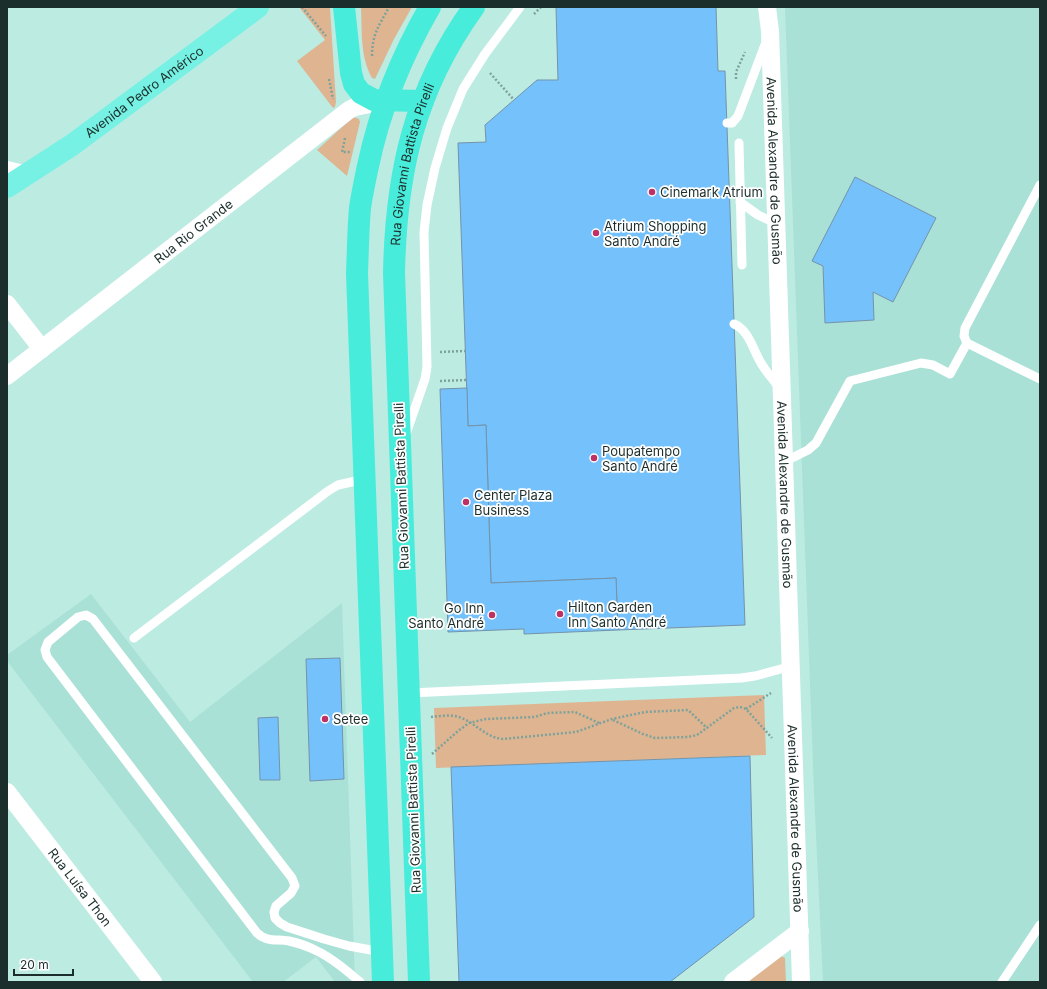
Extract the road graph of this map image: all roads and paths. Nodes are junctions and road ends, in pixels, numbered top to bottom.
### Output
1 (258, 7) edge
2 (302, 7) edge
3 (344, 7) edge
4 (430, 7) edge
5 (474, 7) edge
6 (520, 7) edge
7 (540, 7) edge
8 (767, 7) edge
9 (532, 16) dead end
10 (770, 31) junction
11 (329, 40) dead end
12 (493, 68) dead end
13 (490, 73) junction
14 (486, 79) dead end
15 (514, 100) dead end
16 (386, 101) junction
17 (423, 101) junction
18 (727, 123) dead end
19 (739, 143) dead end
20 (17, 172) edge
21 (1040, 185) edge
22 (7, 187) edge
23 (740, 202) junction
24 (777, 224) junction
25 (742, 265) dead end
26 (7, 304) edge
27 (734, 324) dead end
28 (967, 343) junction
29 (42, 349) junction
30 (465, 351) dead end
31 (428, 353) junction
32 (7, 376) edge
33 (1040, 379) edge
34 (466, 380) dead end
35 (439, 381) dead end
36 (782, 392) junction
37 (400, 450) junction
38 (784, 462) junction
39 (365, 479) junction
40 (134, 638) dead end
41 (792, 666) junction
42 (409, 693) junction
43 (771, 694) dead end
44 (746, 709) junction
45 (426, 717) dead end
46 (612, 719) junction
47 (470, 722) junction
48 (600, 724) junction
49 (706, 728) junction
50 (772, 738) dead end
51 (428, 758) dead end
52 (7, 792) edge
53 (1040, 924) edge
54 (800, 931) junction
55 (382, 952) junction
56 (153, 982) edge
57 (360, 982) edge
58 (383, 982) edge
59 (419, 982) edge
60 (733, 982) edge
61 (801, 982) edge
62 (1002, 982) edge

1 - 20 main road, Avenida Pedro Américo
2 - 11 path
3 - 16 highway
4 - 16 highway
5 - 17 highway, Rua Giovanni Battista Pirelli
6 - 31 lane
7 - 9 path
8 - 10 street, Avenida Alexandre de Gusmão
10 - 18 lane
10 - 24 street, Avenida Alexandre de Gusmão
12 - 13 path
13 - 14 path
13 - 15 path
16 - 17 highway
16 - 29 street, Rua Rio Grande
16 - 39 highway
17 - 37 highway, Rua Giovanni Battista Pirelli
19 - 23 lane
20 - 22 main road, Avenida Pedro Américo
21 - 28 lane
23 - 24 lane
23 - 25 lane
24 - 36 street, Avenida Alexandre de Gusmão
26 - 29 street
27 - 36 lane
28 - 33 lane
28 - 38 lane
29 - 32 street, Rua Rio Grande
30 - 31 path
31 - 37 lane
34 - 35 path
36 - 38 street, Avenida Alexandre de Gusmão
37 - 42 highway, Rua Giovanni Battista Pirelli
38 - 41 street, Avenida Alexandre de Gusmão
39 - 40 lane
39 - 55 highway
41 - 42 lane
41 - 54 street, Avenida Alexandre de Gusmão
42 - 59 highway, Rua Giovanni Battista Pirelli
43 - 44 path
44 - 49 path
44 - 50 path
45 - 47 path
46 - 48 path
46 - 49 path
46 - 49 path
47 - 48 path
47 - 48 path
47 - 51 path
52 - 56 street, Rua Luísa Thon
53 - 62 lane
54 - 60 street
54 - 61 street, Avenida Alexandre de Gusmão
55 - 57 lane
55 - 58 highway

